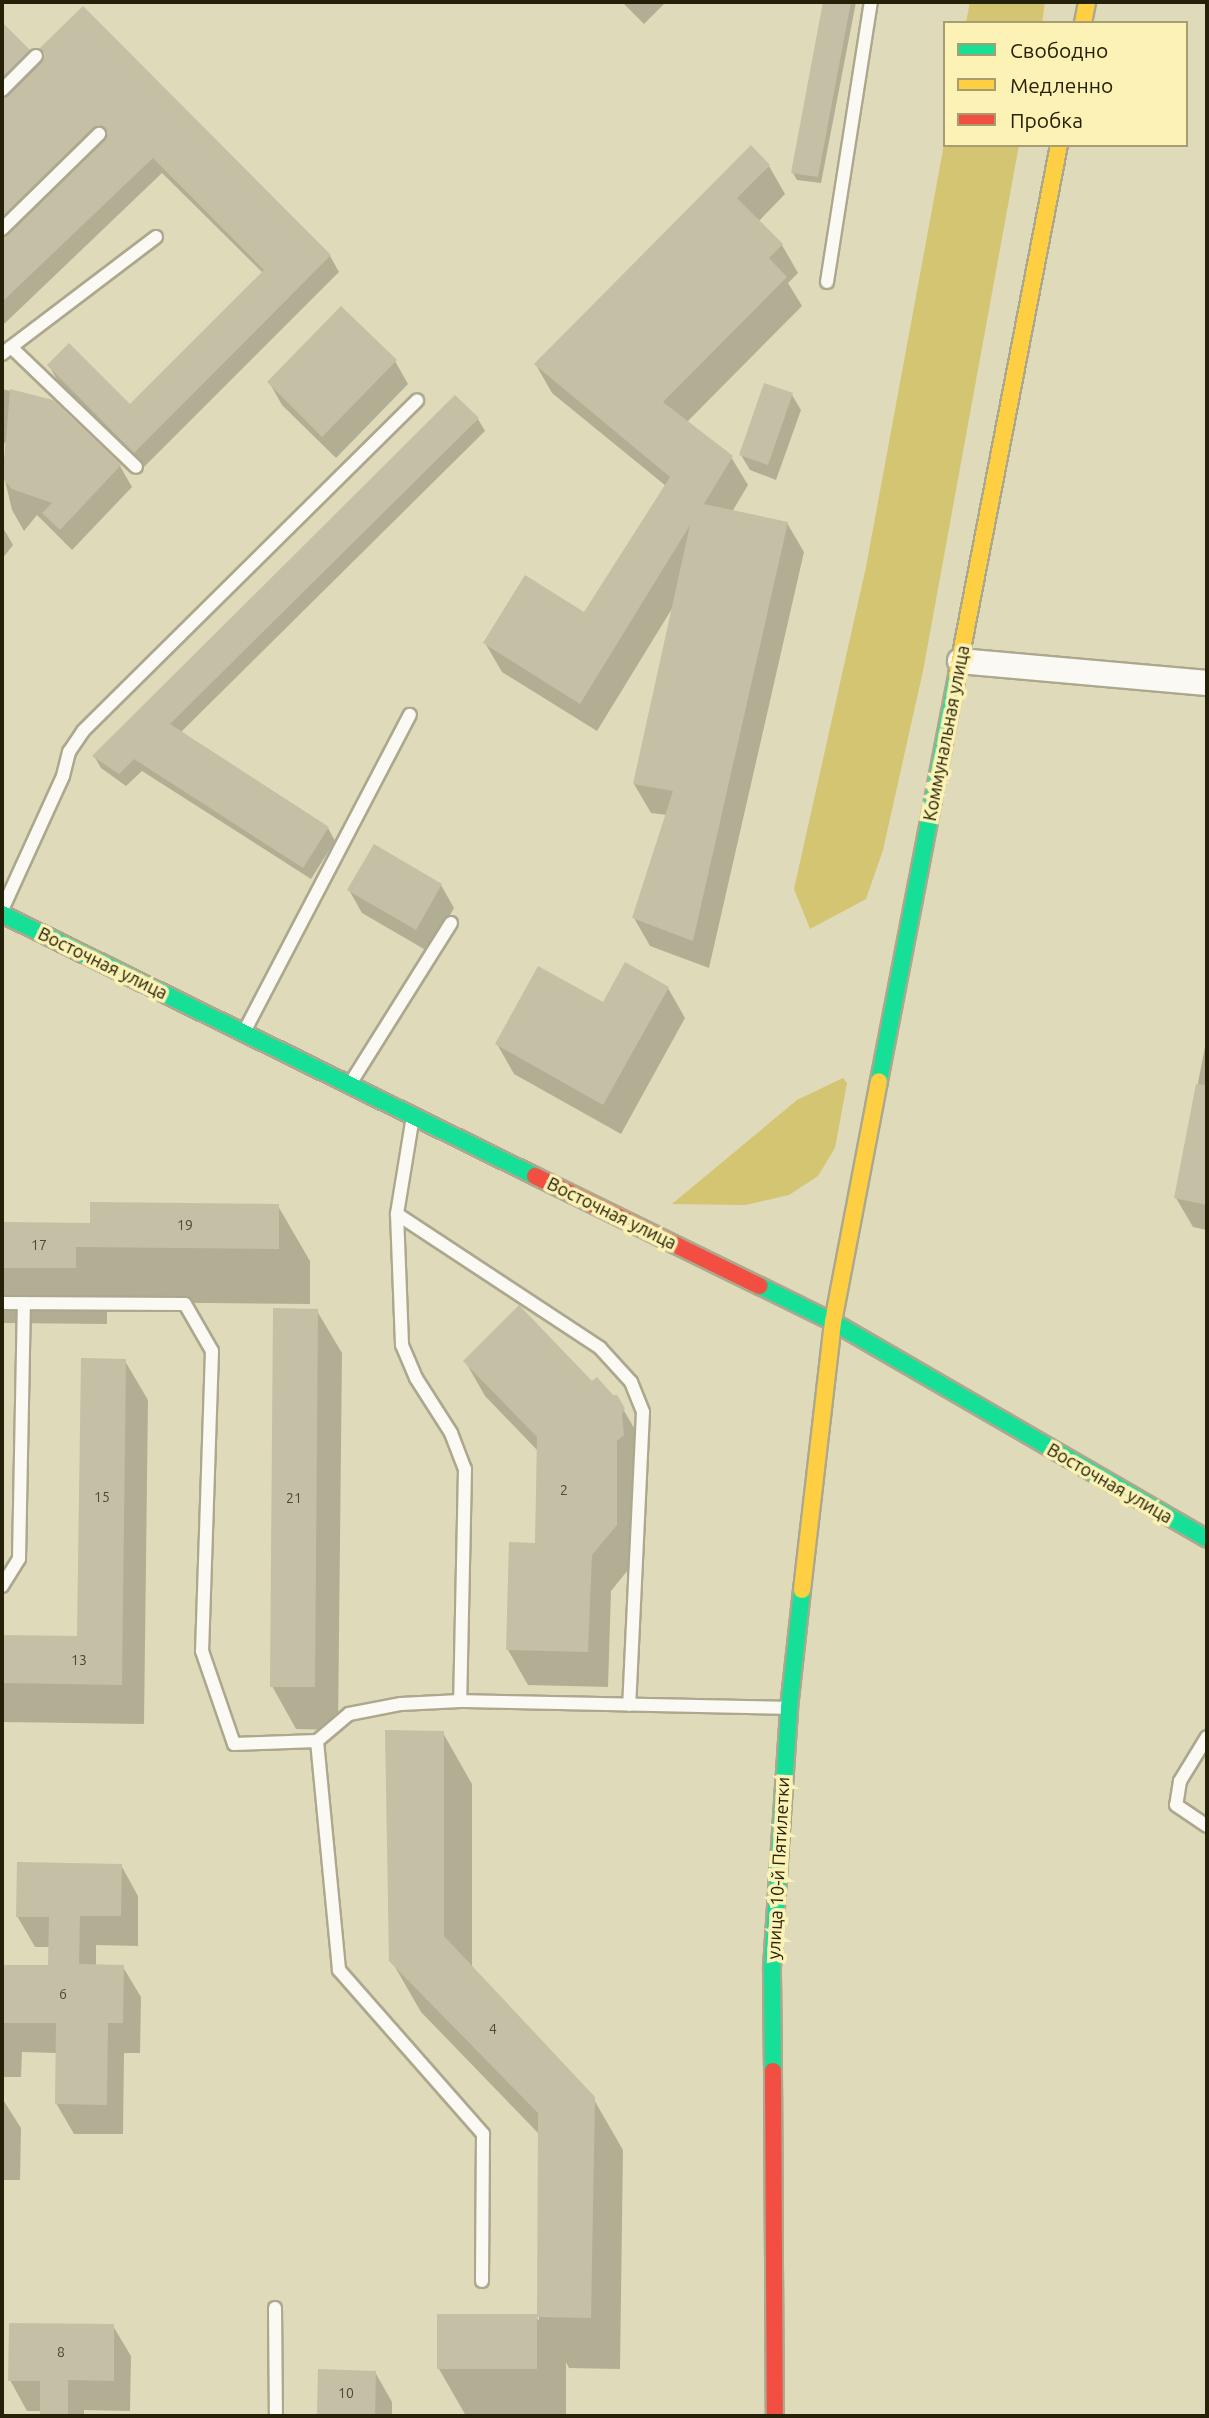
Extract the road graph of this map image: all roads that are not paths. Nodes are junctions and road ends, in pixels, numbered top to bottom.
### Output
1 (871, 2) edge
2 (1087, 2) edge
3 (1083, 21) edge
4 (36, 56) dead end
5 (2, 90) edge
6 (100, 134) dead end
7 (1059, 147) edge
8 (2, 229) edge
9 (156, 237) dead end
10 (827, 282) dead end
11 (6, 351) edge
12 (416, 400) dead end
13 (136, 467) dead end
14 (960, 661) junction
15 (1207, 684) edge
16 (410, 715) dead end
17 (2, 912) edge
18 (451, 923) dead end
19 (244, 1032) junction
20 (350, 1084) junction
21 (413, 1115) junction
22 (397, 1214) junction
23 (2, 1303) edge
24 (24, 1303) junction
25 (833, 1322) junction
26 (1207, 1539) edge
27 (2, 1586) edge
28 (460, 1700) junction
29 (629, 1705) junction
30 (789, 1708) junction
31 (1207, 1737) edge
32 (317, 1741) junction
33 (1207, 1826) edge
34 (482, 2281) dead end
35 (275, 2308) dead end
36 (276, 2416) edge
37 (775, 2416) edge

1 - 10 lane
2 - 3 main road
4 - 5 lane
6 - 8 lane
7 - 14 main road, Коммунальная улица
9 - 11 lane
11 - 13 lane
12 - 17 lane
14 - 15 street
14 - 25 main road, Коммунальная улица
16 - 19 lane
17 - 19 main road, Восточная улица
18 - 20 lane
19 - 20 main road, Восточная улица
20 - 21 main road, Восточная улица
21 - 22 lane
21 - 25 main road, Восточная улица
22 - 28 lane
22 - 29 lane
23 - 24 lane
24 - 27 lane
24 - 32 lane
25 - 26 main road, Восточная улица
25 - 30 main road, улица 10-й Пятилетки
28 - 29 lane
28 - 32 lane
29 - 30 lane
30 - 37 main road, улица 10-й Пятилетки
31 - 33 lane
32 - 34 lane
35 - 36 lane

